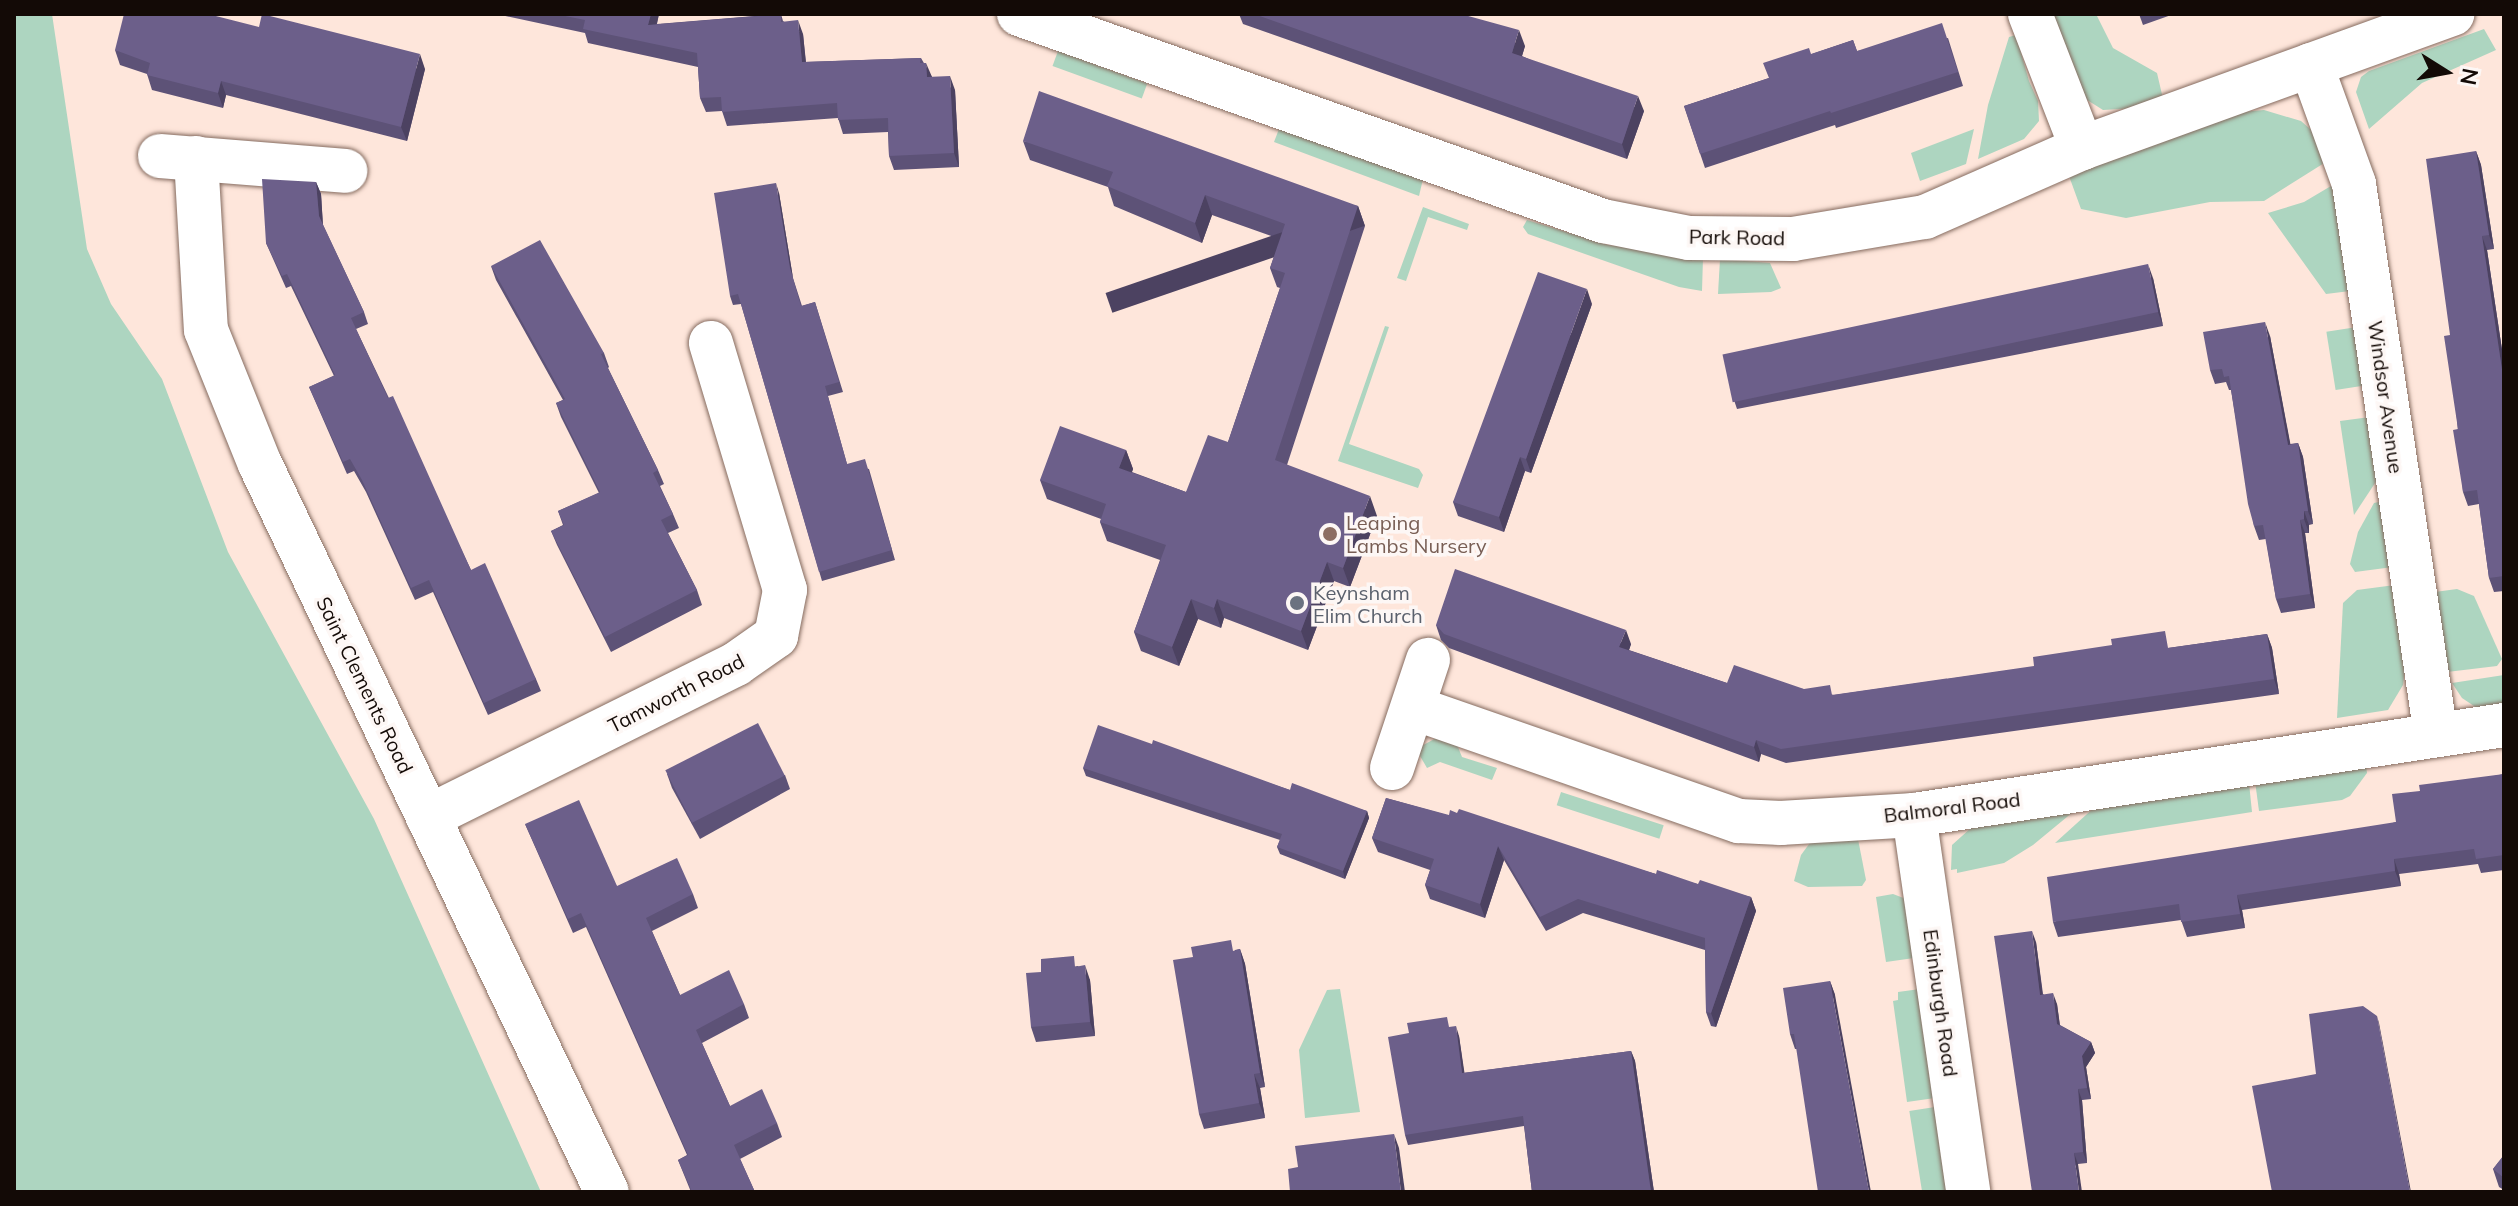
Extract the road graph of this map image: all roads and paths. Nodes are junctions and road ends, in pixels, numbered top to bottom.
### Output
1 (1019, 14) edge
2 (2030, 14) edge
3 (2452, 14) edge
4 (2311, 65) junction
5 (2082, 148) junction
6 (345, 171) dead end
7 (711, 343) dead end
8 (1428, 660) dead end
9 (1414, 708) junction
10 (2504, 725) edge
11 (2436, 735) junction
12 (1392, 768) dead end
13 (1914, 815) junction
14 (428, 817) junction
15 (607, 1192) edge
16 (1968, 1192) edge

1 - 5 street, Park Road
2 - 5 street
3 - 4 street, Park Road
4 - 5 street, Park Road
4 - 11 street, Windsor Avenue
6 - 14 street, Saint Clements Road
7 - 14 street, Tamworth Road
8 - 9 street
9 - 12 street
9 - 13 street, Balmoral Road
10 - 11 street, Balmoral Road
11 - 13 street, Balmoral Road
13 - 16 street, Edinburgh Road
14 - 15 street, Saint Clements Road

